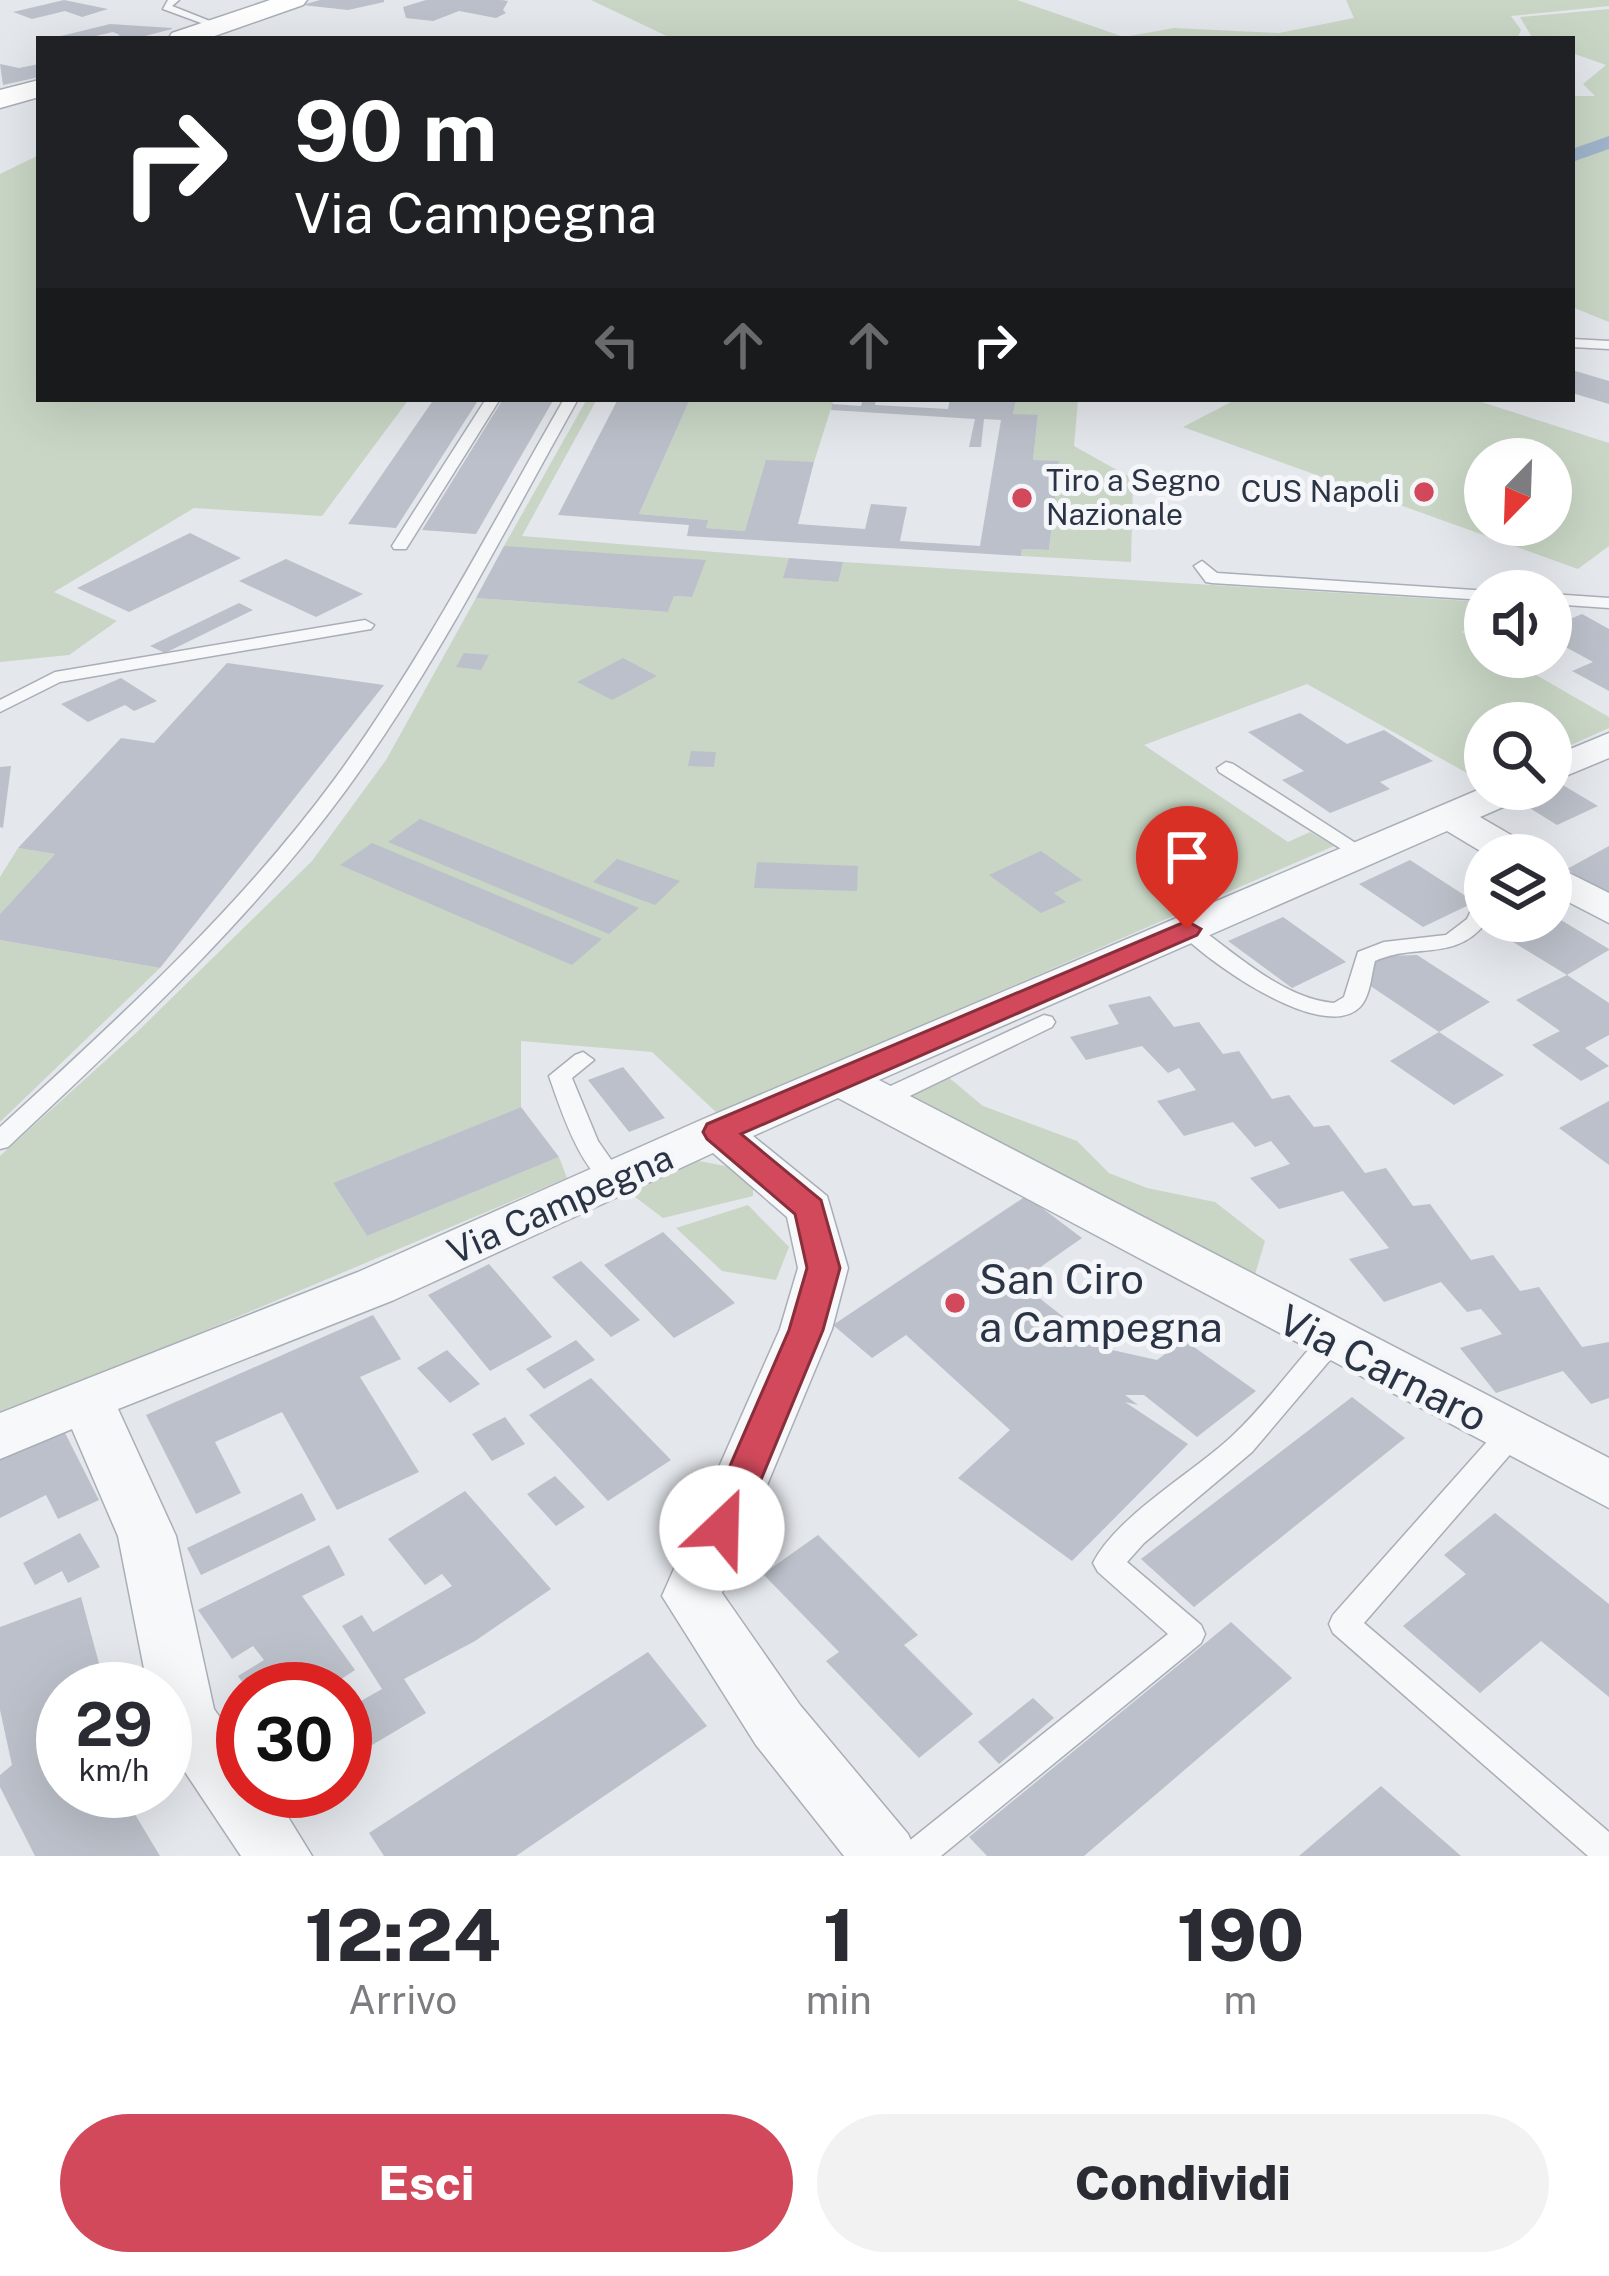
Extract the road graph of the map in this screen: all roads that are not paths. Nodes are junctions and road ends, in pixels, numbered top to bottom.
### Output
1 (174, 0) edge
2 (294, 0) edge
3 (214, 26) junction
4 (189, 36) edge
5 (36, 89) edge
6 (0, 99) edge
7 (1575, 344) edge
8 (1609, 346) edge
9 (492, 402) edge
10 (569, 402) edge
11 (400, 546) dead end
12 (1207, 572) dead end
13 (1464, 593) edge
14 (1572, 600) edge
15 (1609, 603) edge
16 (365, 626) dead end
17 (0, 707) edge
18 (1609, 745) edge
19 (1572, 762) edge
20 (1226, 768) dead end
21 (1466, 810) edge
22 (1450, 817) junction
23 (1480, 834) edge
24 (1361, 853) junction
25 (1572, 888) edge
26 (1609, 910) edge
27 (1187, 929) junction
28 (1464, 937) edge
29 (1044, 1022) dead end
30 (583, 1060) dead end
31 (860, 1090) junction
32 (718, 1132) junction
33 (0, 1141) edge
34 (614, 1181) junction
35 (1332, 1340) junction
36 (86, 1399) junction
37 (1511, 1434) junction
38 (0, 1437) edge
39 (1609, 1485) edge
40 (1609, 1853) edge
41 (280, 1856) edge
42 (884, 1856) edge
43 (916, 1856) edge

1 - 3 lane
2 - 3 street
3 - 4 street
5 - 6 street
7 - 8 lane
9 - 11 lane
10 - 33 lane
12 - 13 lane
14 - 15 lane
16 - 17 lane
18 - 19 street
20 - 24 lane
21 - 22 street, Via Campegna
22 - 23 street
22 - 24 street, Via Campegna
24 - 27 street, Via Campegna
25 - 26 street
27 - 28 lane
27 - 31 street, Via Campegna
29 - 31 lane
30 - 34 lane
31 - 32 street, Via Campegna
31 - 35 street, Via Carnaro
32 - 34 street, Via Campegna
32 - 42 street
34 - 36 street, Via Campegna
35 - 37 street, Via Carnaro
35 - 43 lane
36 - 38 street, Via Campegna
36 - 41 street
37 - 39 street, Via Carnaro
37 - 40 lane

